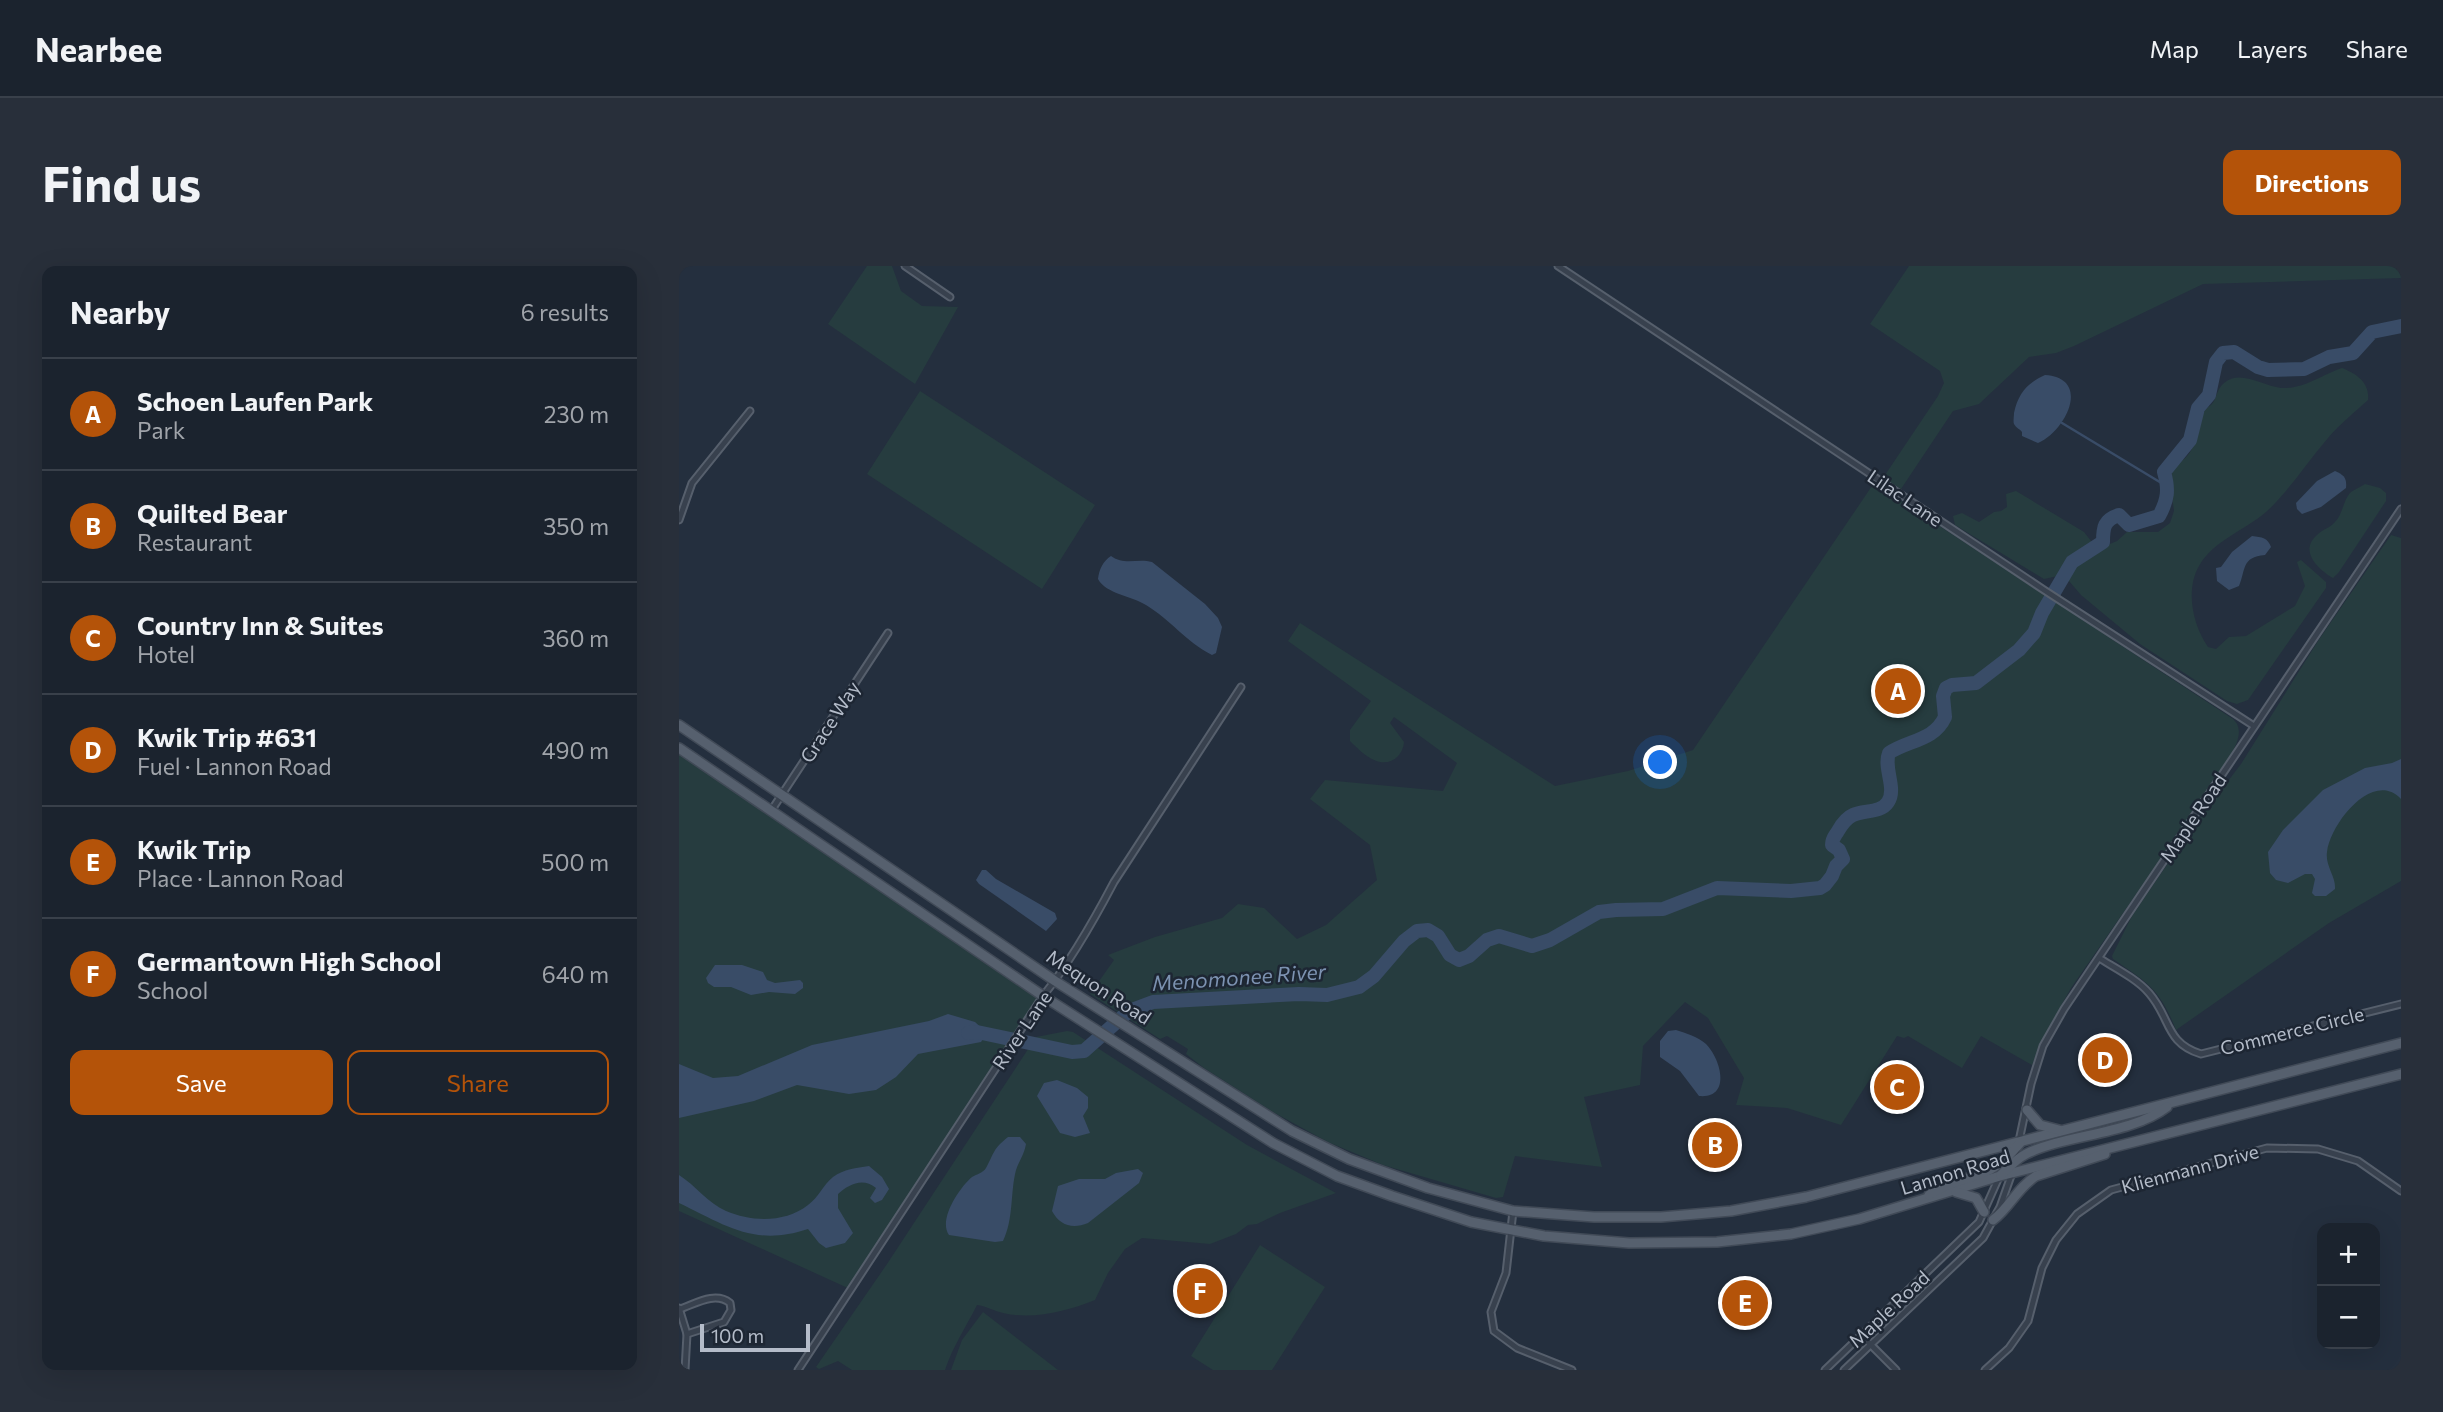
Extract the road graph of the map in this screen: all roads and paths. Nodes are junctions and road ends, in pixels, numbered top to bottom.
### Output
1 (905, 266) edge
2 (1558, 266) edge
3 (950, 297) dead end
4 (750, 411) dead end
5 (2401, 509) edge
6 (679, 520) edge
7 (2393, 521) junction
8 (2401, 526) edge
9 (888, 633) dead end
10 (1241, 687) dead end
11 (679, 725) edge
12 (2254, 726) junction
13 (679, 748) edge
14 (781, 796) junction
15 (772, 811) junction
16 (929, 895) junction
17 (919, 911) junction
18 (2099, 958) junction
19 (1055, 981) junction
20 (1043, 996) junction
21 (2401, 1004) edge
22 (2401, 1043) edge
23 (2401, 1074) edge
24 (2172, 1103) junction
25 (2027, 1110) junction
26 (2064, 1131) junction
27 (2020, 1143) junction
28 (2124, 1145) junction
29 (2015, 1161) junction
30 (2012, 1173) junction
31 (2000, 1176) junction
32 (1954, 1191) junction
33 (2401, 1191) edge
34 (1922, 1201) junction
35 (1513, 1210) junction
36 (1984, 1212) junction
37 (1993, 1220) junction
38 (1512, 1230) junction
39 (679, 1309) edge
40 (687, 1334) junction
41 (1861, 1335) junction
42 (1871, 1345) junction
43 (685, 1370) edge
44 (798, 1370) edge
45 (1572, 1370) edge
46 (1825, 1370) edge
47 (1844, 1370) edge
48 (1896, 1370) edge
49 (1985, 1370) edge

1 - 3 street
2 - 12 street, Lilac Lane
4 - 6 street
5 - 7 street, Maple Road
7 - 8 street
7 - 12 street, Maple Road
9 - 14 street, Grace Way
10 - 19 street, River Lane
11 - 14 main road, Mequon Road
12 - 18 street, Maple Road
13 - 15 main road, Mequon Road
14 - 15 street, Grace Way
14 - 16 main road, Mequon Road
15 - 17 main road, Mequon Road
16 - 17 main road
16 - 19 main road, Mequon Road
17 - 20 main road, Mequon Road
18 - 21 street, Commerce Circle
18 - 25 street, Maple Road
19 - 20 street, River Lane
19 - 35 main road, Mequon Road
20 - 38 main road, Mequon Road
20 - 44 street, River Lane
22 - 24 main road, Lannon Road
23 - 28 main road, Lannon Road
24 - 26 main road, Lannon Road
24 - 29 main road
25 - 26 main road
25 - 27 street, Maple Road
26 - 27 main road, Lannon Road
27 - 29 street, Maple Road
27 - 31 street, Maple Road
27 - 34 main road
27 - 35 main road, Lannon Road
28 - 30 main road, Lannon Road
28 - 37 main road
29 - 30 street, Maple Road
29 - 31 main road
30 - 31 main road, Lannon Road
30 - 37 street, Maple Road
31 - 32 main road, Lannon Road
31 - 36 street, Maple Road
32 - 34 main road, Lannon Road
32 - 36 main road
33 - 49 street, Klienmann Drive
34 - 38 main road, Lannon Road
35 - 38 street
36 - 41 street, Maple Road
37 - 42 street, Maple Road
38 - 45 street
39 - 40 street
39 - 40 street
40 - 43 street
41 - 42 street
41 - 46 street, Maple Road
42 - 47 street, Maple Road
42 - 48 street

